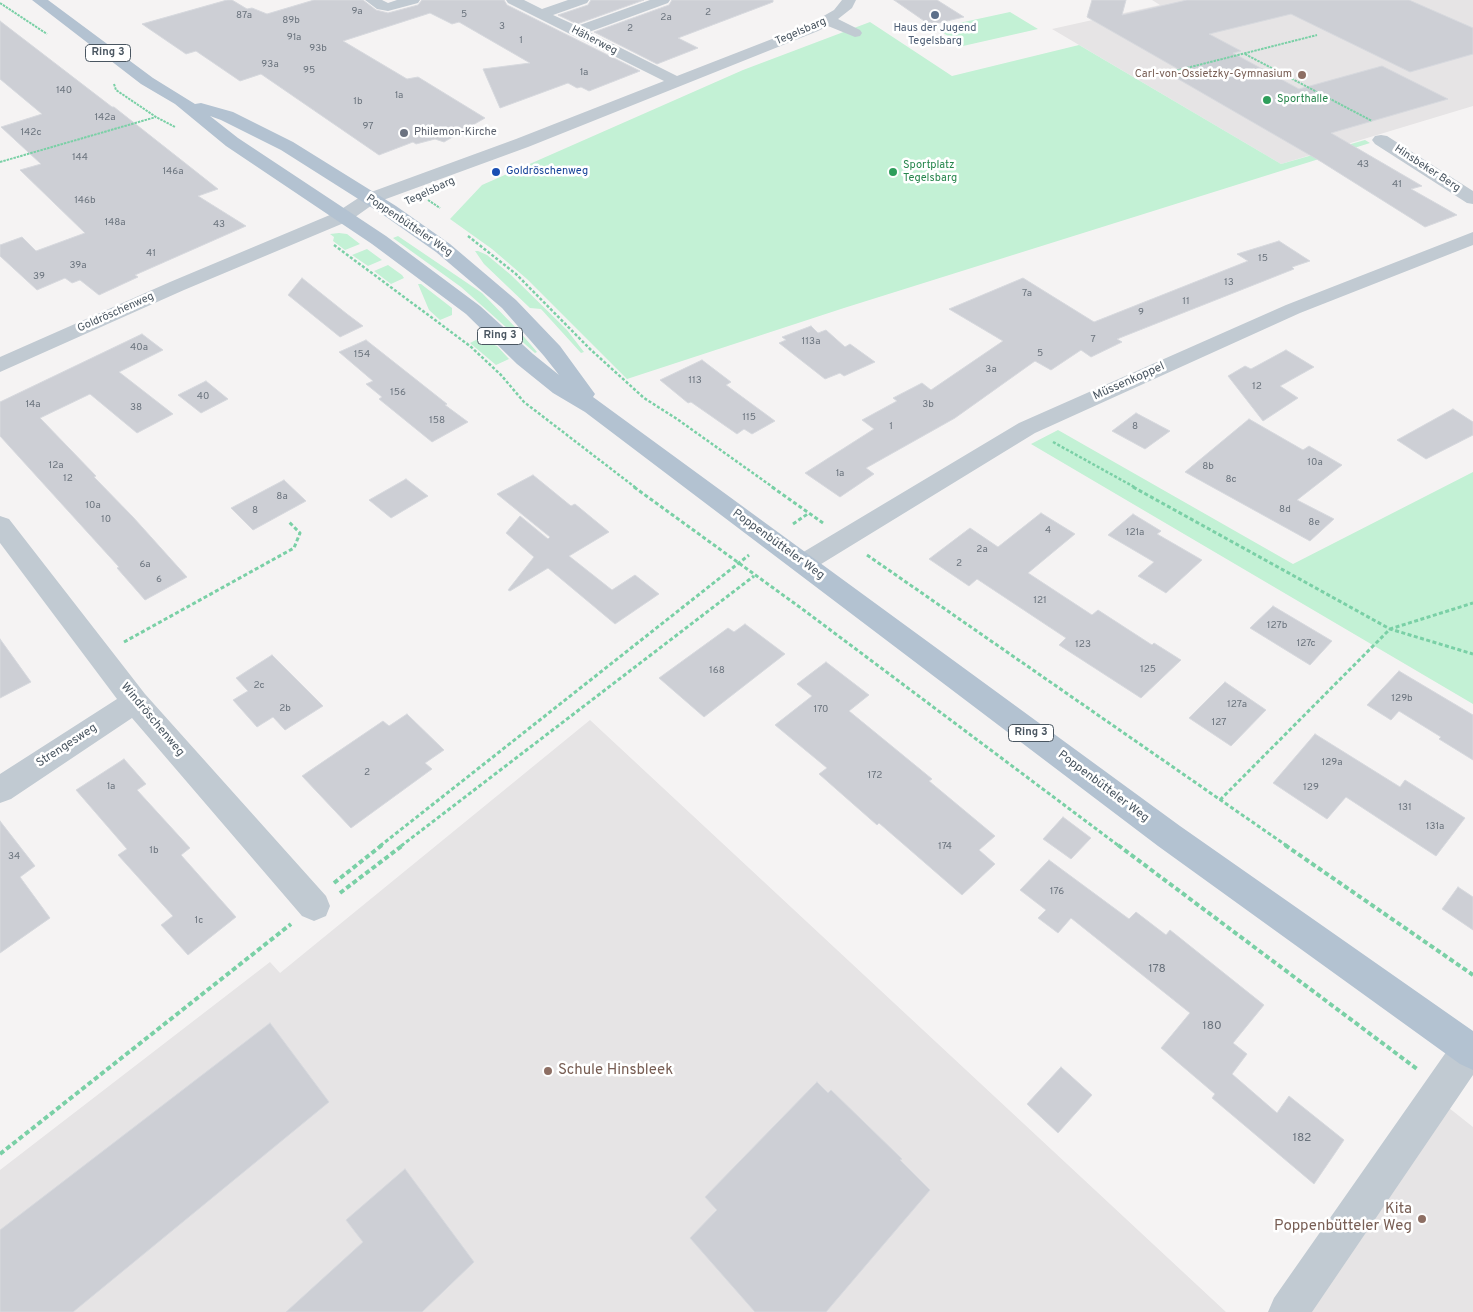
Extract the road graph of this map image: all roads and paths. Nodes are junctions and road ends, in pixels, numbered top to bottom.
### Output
1 (39, 0) edge
2 (372, 0) edge
3 (413, 0) edge
4 (513, 0) edge
5 (582, 0) edge
6 (663, 0) edge
7 (849, 0) edge
8 (4, 6) dead end
9 (0, 7) edge
10 (541, 14) junction
11 (828, 20) junction
12 (576, 32) junction
13 (855, 33) dead end
14 (1317, 35) dead end
15 (1244, 54) junction
16 (1153, 72) dead end
17 (675, 81) junction
18 (181, 101) junction
19 (156, 117) dead end
20 (1379, 132) joint
21 (522, 143) junction
22 (0, 162) edge
23 (369, 198) junction
24 (1473, 199) edge
25 (389, 210) junction
26 (344, 216) junction
27 (1473, 238) edge
28 (487, 250) dead end
29 (421, 311) dead end
30 (0, 365) edge
31 (593, 407) junction
32 (1027, 428) junction
33 (288, 521) dead end
34 (0, 525) edge
35 (843, 538) junction
36 (737, 563) junction
37 (804, 563) junction
38 (754, 576) junction
39 (1473, 603) edge
40 (1390, 629) junction
41 (1473, 654) edge
42 (100, 655) junction
43 (135, 702) junction
44 (0, 790) edge
45 (1220, 800) junction
46 (314, 906) junction
47 (1473, 975) edge
48 (1471, 1051) edge
49 (1443, 1089) junction
50 (0, 1154) edge
51 (1288, 1312) edge

1 - 18 main road, Poppenbütteler Weg / Ring 3
2 - 3 street
4 - 10 street, Häherweg
5 - 10 street
6 - 12 street
7 - 11 street, Tegelsbarg
8 - 9 path
10 - 12 street, Häherweg
11 - 13 street
11 - 17 street, Tegelsbarg
12 - 17 street, Häherweg
14 - 15 path
15 - 16 path
15 - 20 path
17 - 21 street, Tegelsbarg
18 - 23 main road, Poppenbütteler Weg / Ring 3
18 - 26 main road, Poppenbütteler Weg / Ring 3
19 - 22 path
20 - 24 street, Hinsbeker Berg
21 - 23 street, Tegelsbarg
21 - 25 street, Tegelsbarg
23 - 25 main road, Poppenbütteler Weg / Ring 3
23 - 26 street, Tegelsbarg
25 - 26 street, Tegelsbarg
25 - 31 main road, Poppenbütteler Weg / Ring 3
26 - 30 street, Goldröschenweg
26 - 31 main road, Poppenbütteler Weg / Ring 3
27 - 32 street, Müssenkoppel
28 - 35 path
29 - 36 path
31 - 37 main road, Poppenbütteler Weg / Ring 3
32 - 35 street, Müssenkoppel
32 - 40 path
33 - 42 path
34 - 42 street, Windröschenweg
35 - 37 street, Müssenkoppel
35 - 45 path
36 - 38 path
36 - 46 path
37 - 48 main road, Poppenbütteler Weg / Ring 3
38 - 46 path
38 - 49 path
39 - 40 path
40 - 41 path
40 - 45 path
42 - 43 street, Windröschenweg
43 - 44 street, Strengesweg
43 - 46 street, Windröschenweg
45 - 47 path
46 - 50 path
48 - 49 street
49 - 51 street

